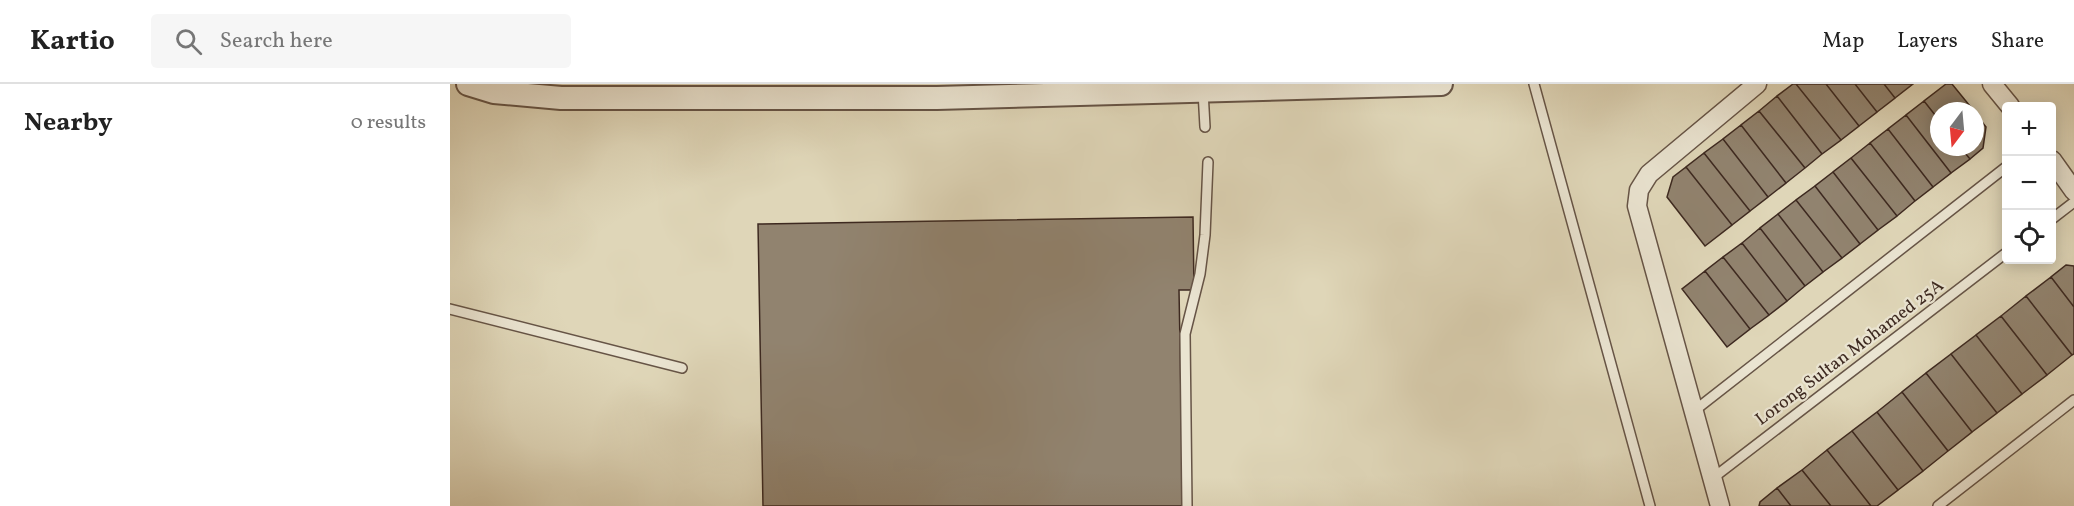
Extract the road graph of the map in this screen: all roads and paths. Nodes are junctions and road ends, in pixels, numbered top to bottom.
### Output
1 (468, 84) edge
2 (1441, 84) edge
3 (1534, 84) edge
4 (1757, 84) edge
5 (1992, 84) edge
6 (1203, 91) junction
7 (2007, 102) edge
8 (1205, 127) dead end
9 (1208, 162) dead end
10 (2056, 166) edge
11 (2002, 172) edge
12 (2074, 191) edge
13 (2074, 202) edge
14 (2056, 216) edge
15 (2002, 257) edge
16 (450, 309) edge
17 (682, 368) dead end
18 (2074, 400) edge
19 (1694, 411) junction
20 (1713, 478) junction
21 (1187, 506) edge
22 (1650, 506) edge
23 (1720, 506) edge
24 (1938, 506) edge

1 - 6 street
2 - 6 street
3 - 22 lane
4 - 19 street
5 - 7 street
6 - 8 lane
9 - 21 lane
10 - 12 street
11 - 19 lane
13 - 14 lane
15 - 20 lane, Lorong Sultan Mohamed 25A
16 - 17 lane
18 - 24 lane
19 - 20 street
20 - 23 street

